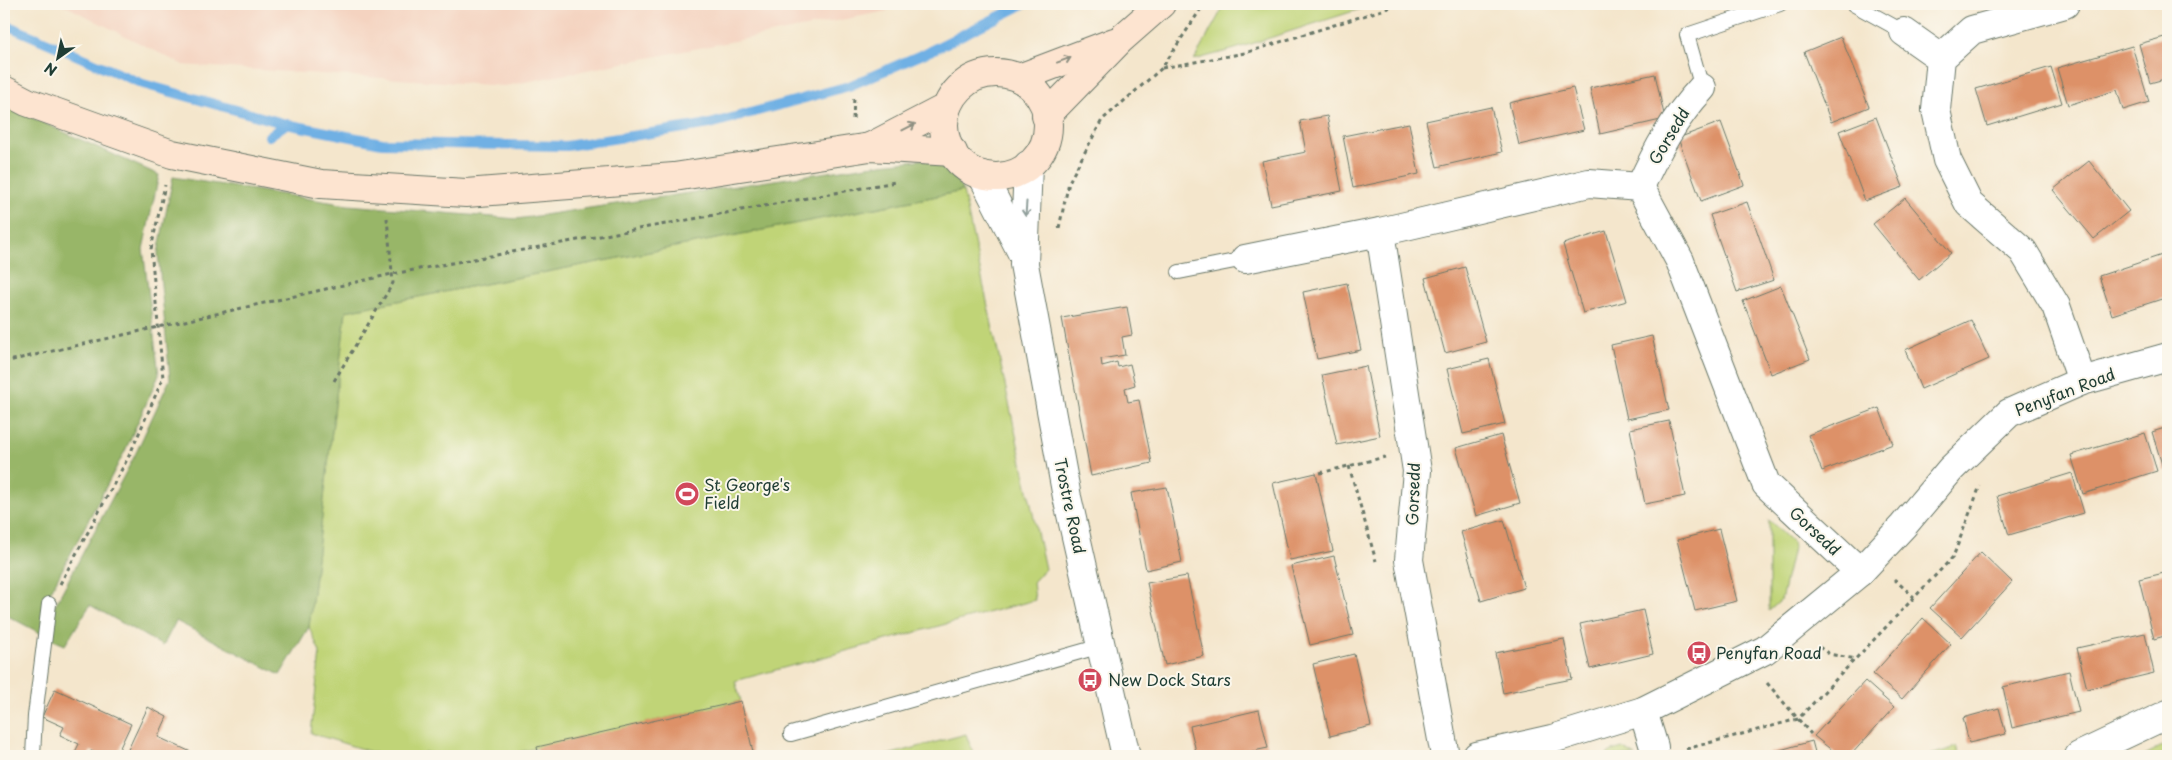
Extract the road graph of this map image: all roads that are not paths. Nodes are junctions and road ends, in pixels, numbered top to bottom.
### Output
1 (1161, 4) edge
2 (1780, 4) edge
3 (1853, 4) edge
4 (2065, 4) edge
5 (1904, 32) joint
6 (1120, 40) junction
7 (1941, 58) junction
8 (1019, 78) junction
9 (1702, 88) joint
10 (4, 90) edge
11 (947, 107) junction
12 (1046, 116) junction
13 (870, 147) junction
14 (953, 152) junction
15 (1028, 165) junction
16 (982, 175) junction
17 (1640, 187) junction
18 (1380, 232) junction
19 (1023, 254) junction
20 (1245, 259) joint
21 (1179, 272) dead end
22 (2168, 356) edge
23 (2082, 382) junction
24 (1860, 572) junction
25 (49, 604) road end
26 (1101, 646) junction
27 (1643, 711) junction
28 (2168, 714) edge
29 (791, 734) dead end
30 (1554, 748) edge
31 (32, 756) edge
32 (1126, 756) edge
33 (1445, 756) edge
34 (1477, 756) edge
35 (1654, 756) edge
36 (2079, 756) edge

1 - 6 main road
2 - 9 lane
3 - 5 lane
4 - 7 street
5 - 7 street
8 -> 6 main road
6 - 12 main road
7 - 23 street
8 - 11 main road
8 - 12 main road
9 - 17 street, Gorsedd
10 - 13 main road
13 -> 11 main road
11 - 14 main road
12 - 15 main road
13 - 14 main road
14 - 16 main road
15 - 16 main road
15 -> 19 street, Trostre Road
16 - 19 street, Trostre Road
17 - 18 street
17 - 24 street, Gorsedd
18 - 20 street
18 - 33 street, Gorsedd
19 - 26 street, Trostre Road
20 - 21 lane
22 - 23 street, Penyfan Road
23 - 24 street, Penyfan Road
24 - 27 street, Penyfan Road
25 - 31 lane
26 - 29 lane
26 - 32 street, Trostre Road
27 - 30 street, Penyfan Road
27 - 35 street
28 - 36 street
30 - 34 street, Penyfan Road

